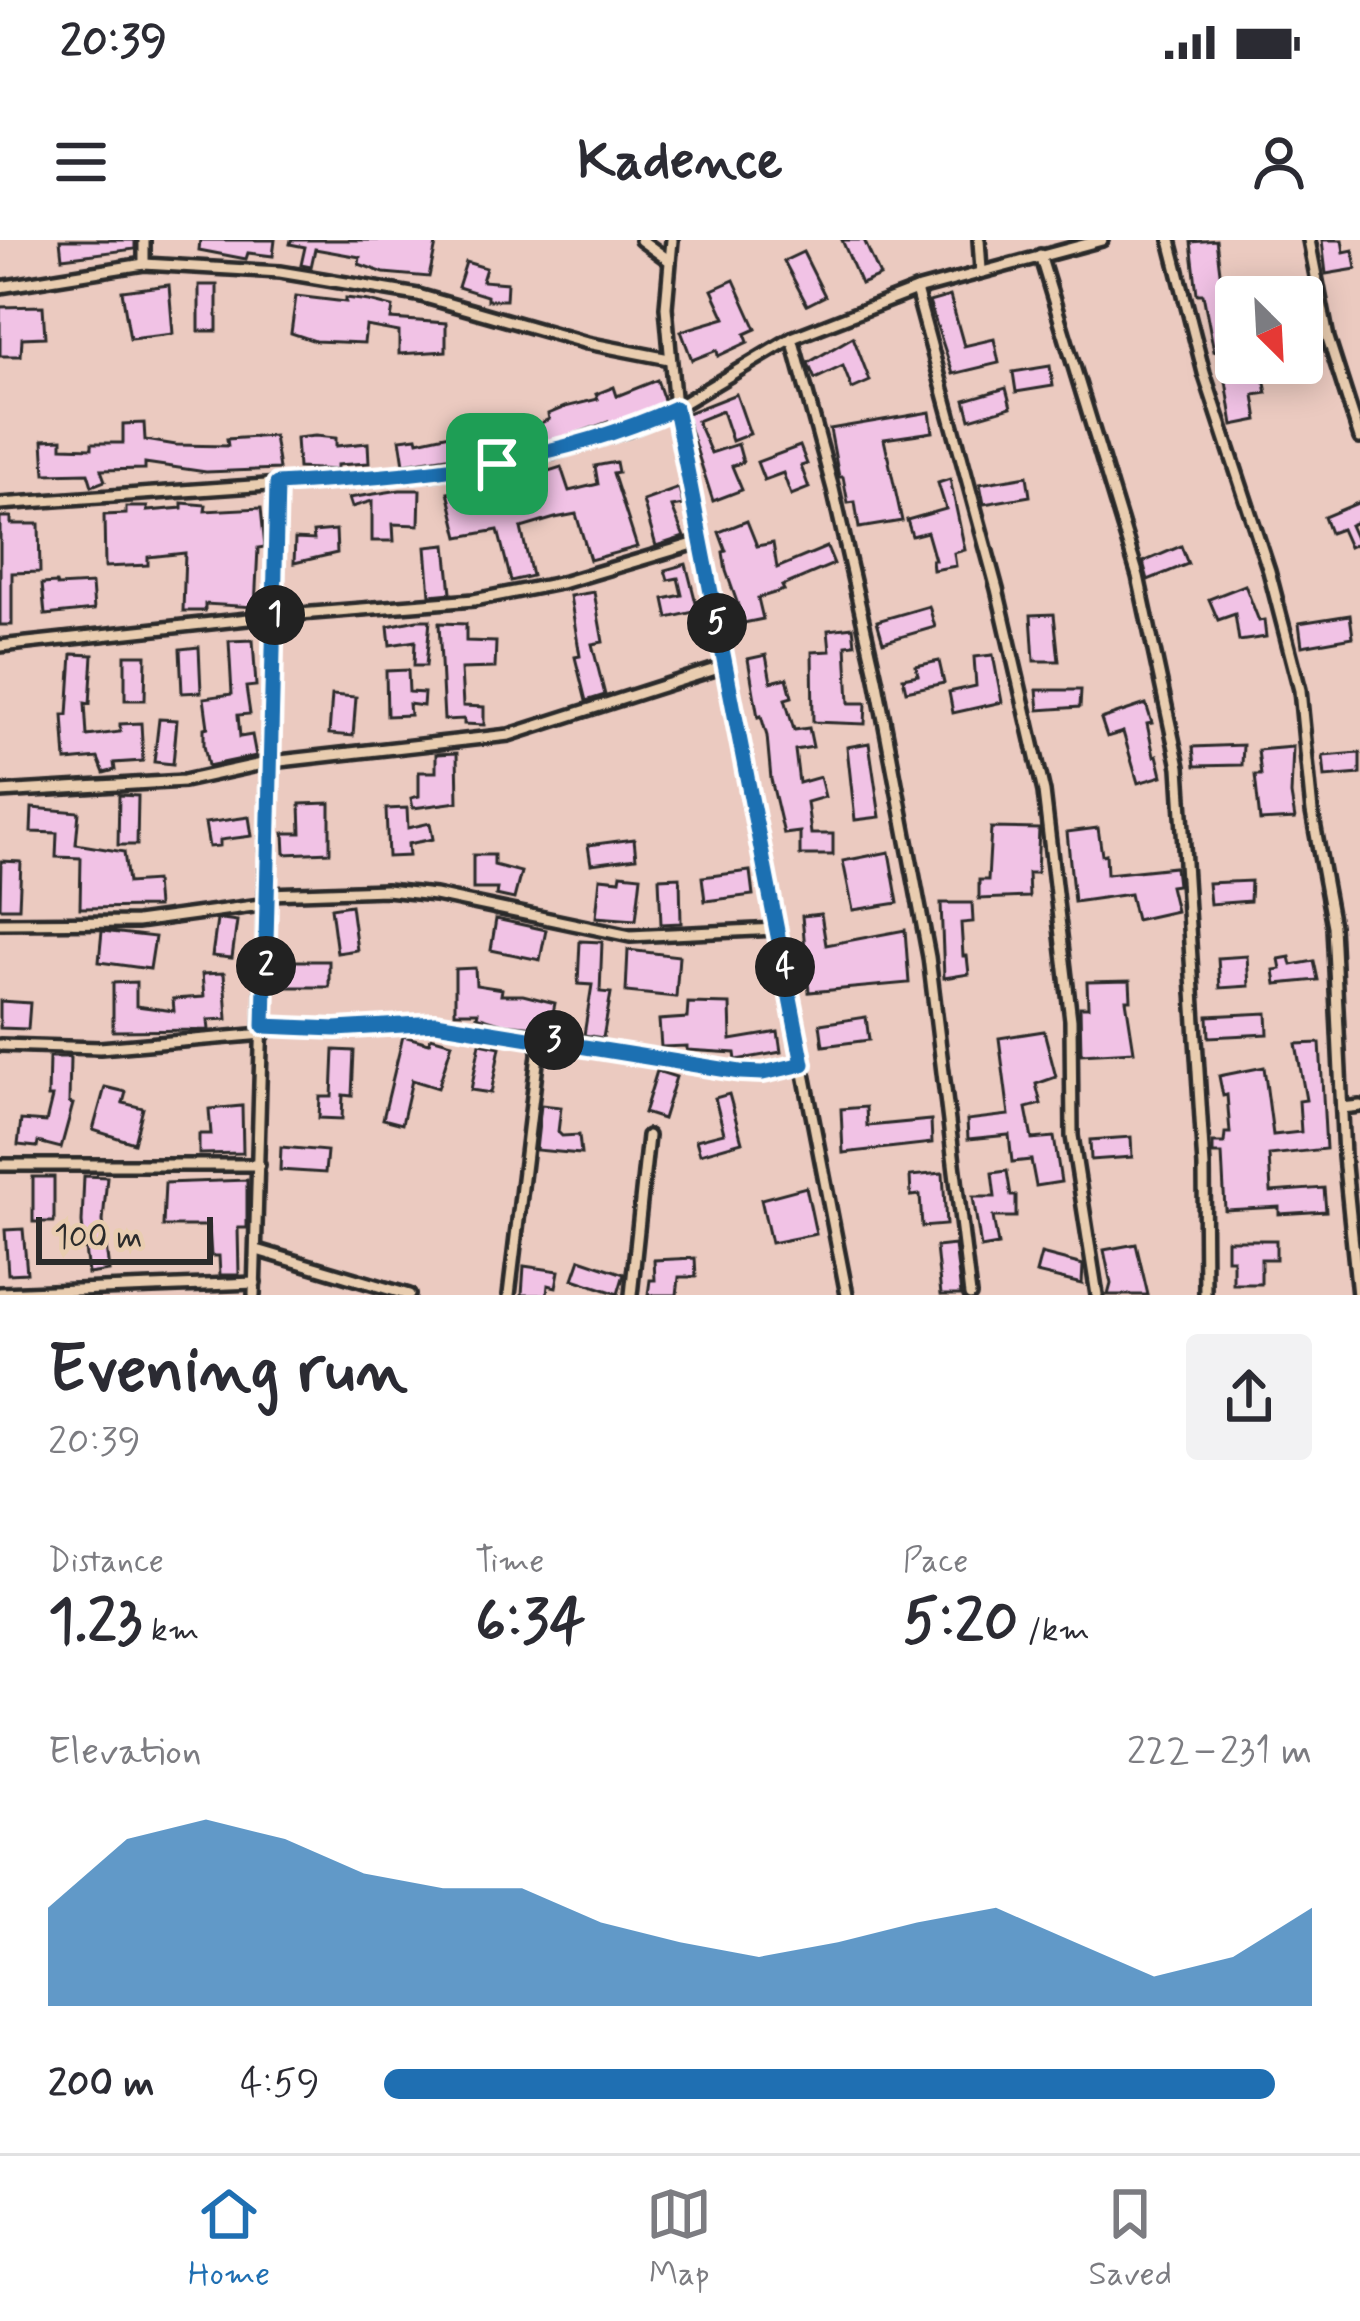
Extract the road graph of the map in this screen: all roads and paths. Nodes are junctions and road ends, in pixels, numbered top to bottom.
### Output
1 (144, 240) edge
2 (641, 240) edge
3 (672, 240) edge
4 (979, 240) edge
5 (1102, 240) edge
6 (1170, 240) edge
7 (1310, 240) edge
8 (1040, 255) junction
9 (667, 259) junction
10 (144, 264) junction
11 (981, 270) junction
12 (0, 287) edge
13 (916, 290) junction
14 (792, 338) junction
15 (669, 359) junction
16 (675, 408) junction
17 (1360, 438) edge
18 (277, 484) junction
19 (0, 504) edge
20 (700, 542) junction
21 (274, 616) junction
22 (0, 646) edge
23 (725, 666) junction
24 (271, 762) junction
25 (0, 793) edge
26 (268, 899) junction
27 (0, 923) edge
28 (777, 929) junction
29 (264, 1030) junction
30 (540, 1038) junction
31 (0, 1045) edge
32 (803, 1064) junction
33 (1360, 1106) edge
34 (1342, 1108) junction
35 (648, 1136) dead end
36 (0, 1165) edge
37 (259, 1165) junction
38 (256, 1250) junction
39 (255, 1289) edge
40 (0, 1293) edge
41 (409, 1295) edge
42 (509, 1295) edge
43 (631, 1295) edge
44 (847, 1295) edge
45 (970, 1295) edge
46 (1097, 1295) edge
47 (1205, 1295) edge
48 (1358, 1295) edge

1 - 10 street
2 - 9 street
3 - 9 street
4 - 11 street
5 - 8 street
6 - 34 street
7 - 17 street
8 - 11 street
8 - 47 street
9 - 15 street
10 - 12 street
10 - 15 street
11 - 13 street
13 - 14 street
13 - 46 street
14 - 16 street
14 - 45 street
15 - 16 street
16 - 18 street
16 - 20 street
18 - 19 street
18 - 21 street
20 - 21 street
20 - 23 street
21 - 22 street
21 - 24 street
23 - 24 street
23 - 28 street
24 - 25 street
24 - 26 street
26 - 27 street
26 - 28 street
26 - 29 street
28 - 32 street
29 - 30 street
29 - 31 street
29 - 37 street
30 - 32 street
30 - 42 street
32 - 44 street
33 - 34 street
34 - 48 street
35 - 43 street
36 - 37 street
37 - 38 street
38 - 39 street
38 - 41 street
39 - 40 street

